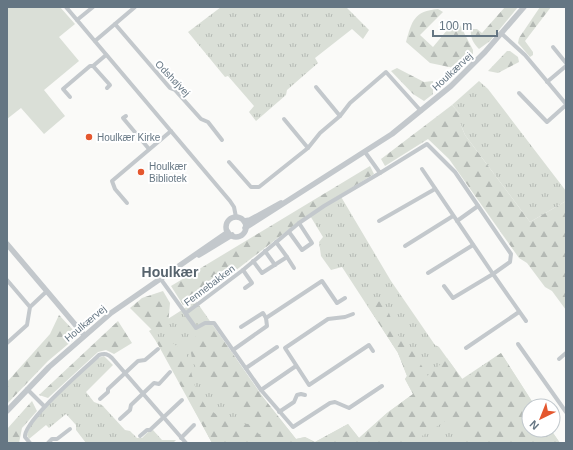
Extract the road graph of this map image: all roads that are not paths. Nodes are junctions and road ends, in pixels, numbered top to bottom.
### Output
1 (66, 7) edge
2 (93, 7) edge
3 (135, 7) edge
4 (524, 7) edge
5 (77, 20) junction
6 (115, 24) junction
7 (502, 34) junction
8 (95, 41) junction
9 (553, 47) dead end
10 (106, 55) junction
11 (566, 65) edge
12 (93, 66) junction
13 (547, 82) junction
14 (316, 87) dead end
15 (107, 88) dead end
16 (519, 93) dead end
17 (70, 97) dead end
18 (566, 105) edge
19 (421, 111) junction
20 (126, 116) dead end
21 (340, 116) junction
22 (284, 119) dead end
23 (171, 131) junction
24 (222, 140) dead end
25 (308, 148) junction
26 (149, 149) junction
27 (365, 152) junction
28 (229, 162) dead end
29 (422, 169) dead end
30 (380, 173) junction
31 (435, 189) junction
32 (301, 192) junction
33 (127, 203) dead end
34 (478, 206) junction
35 (453, 216) junction
36 (236, 217) junction
37 (244, 221) junction
38 (379, 221) dead end
39 (457, 221) junction
40 (299, 223) junction
41 (245, 228) junction
42 (289, 232) junction
43 (230, 234) junction
44 (276, 242) junction
45 (7, 244) edge
46 (405, 246) dead end
47 (473, 246) junction
48 (265, 251) junction
49 (287, 257) junction
50 (254, 261) junction
51 (275, 265) junction
52 (294, 268) dead end
53 (243, 270) junction
54 (428, 273) dead end
55 (493, 274) junction
56 (159, 278) junction
57 (7, 280) edge
58 (444, 286) dead end
59 (245, 288) dead end
60 (48, 291) junction
61 (345, 298) dead end
62 (30, 306) junction
63 (519, 312) junction
64 (186, 313) junction
65 (353, 314) dead end
66 (266, 318) junction
67 (526, 321) dead end
68 (241, 327) dead end
69 (84, 335) junction
70 (7, 343) edge
71 (518, 344) dead end
72 (278, 347) dead end
73 (466, 348) dead end
74 (158, 349) dead end
75 (233, 350) junction
76 (372, 351) dead end
77 (566, 353) edge
78 (559, 359) dead end
79 (296, 366) junction
80 (246, 368) junction
81 (170, 372) dead end
82 (125, 373) junction
83 (382, 386) dead end
84 (27, 389) junction
85 (261, 390) junction
86 (143, 394) junction
87 (305, 395) dead end
88 (100, 399) dead end
89 (182, 400) dead end
90 (44, 406) junction
91 (7, 411) edge
92 (280, 412) junction
93 (566, 412) edge
94 (164, 418) junction
95 (120, 419) dead end
96 (194, 425) dead end
97 (70, 429) dead end
98 (140, 436) dead end
99 (182, 438) junction
100 (28, 442) edge
101 (48, 443) edge
102 (186, 443) edge

1 - 5 street
2 - 5 street
3 - 6 street
4 - 7 street, Houlkærvej
5 - 8 street
6 - 8 street
6 - 24 street, Odshøjvej
7 - 13 street
7 - 19 street, Houlkærvej
8 - 10 street
9 - 11 street
10 - 12 street
10 - 23 street
11 - 13 street
12 - 15 street
12 - 17 street
13 - 18 street
14 - 21 street
16 - 18 street
19 - 21 street
19 - 27 street, Houlkærvej
20 - 26 street
21 - 25 street
22 - 25 street
23 - 26 street
23 - 36 street
25 - 28 street
26 - 33 street
27 - 30 street
27 - 32 street, Houlkærvej
29 - 31 street
30 - 34 street, Fennebakken
30 - 40 street, Fennebakken
31 - 35 street
31 - 38 street
32 - 37 street, Houlkærvej
32 - 41 street, Houlkærvej
34 - 39 street
34 - 55 street
35 - 39 street
35 - 46 street
36 - 37 street
36 - 43 street
37 - 41 street
39 - 47 street
40 - 42 street, Fennebakken
40 - 42 street
41 - 43 street
42 - 44 street, Fennebakken
43 - 56 street, Houlkærvej
44 - 48 street, Fennebakken
44 - 49 street
45 - 60 street
47 - 54 street
47 - 55 street
48 - 50 street, Fennebakken
48 - 51 street
49 - 51 street
49 - 52 street
50 - 51 street
50 - 53 street, Fennebakken
53 - 59 street, Fennebakken
53 - 64 street, Fennebakken
55 - 58 street
55 - 63 street
56 - 64 street, Fennebakken
56 - 69 street, Houlkærvej
57 - 62 street
60 - 62 street
60 - 69 street
61 - 66 street
62 - 70 street
63 - 67 street
63 - 73 street
64 - 75 street, Fennebakken
65 - 79 street
66 - 68 street
66 - 75 street
69 - 84 street, Houlkærvej
71 - 93 street
72 - 80 street
74 - 82 street
75 - 80 street, Fennebakken
76 - 79 street
77 - 78 street
79 - 85 street
80 - 85 street, Fennebakken
81 - 86 street
82 - 86 street
82 - 88 street
82 - 90 street
83 - 92 street, Fennebakken
84 - 90 street
84 - 91 street, Houlkærvej
85 - 92 street, Fennebakken
86 - 94 street
86 - 95 street
87 - 92 street
89 - 94 street
90 - 100 street
94 - 98 street
94 - 99 street
96 - 99 street
97 - 101 street
99 - 102 street

